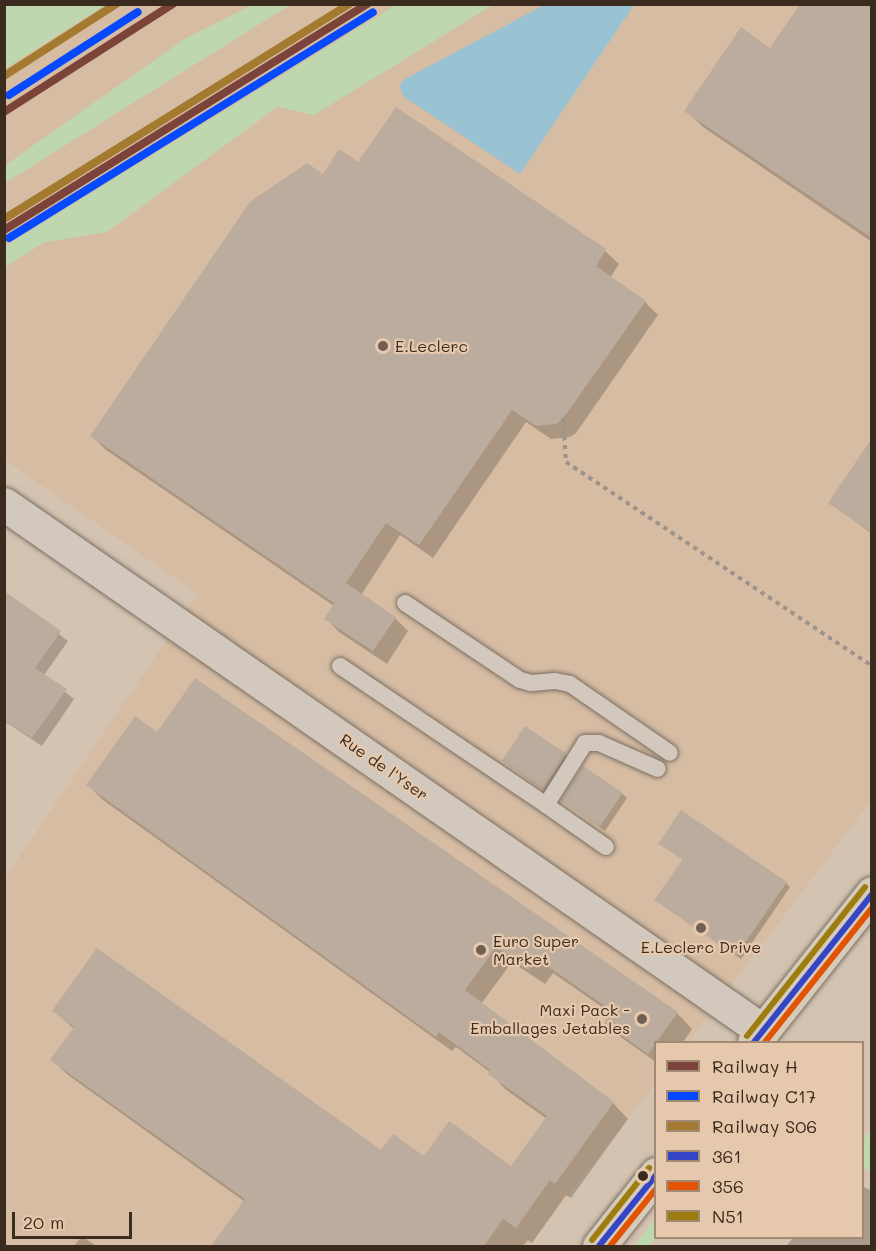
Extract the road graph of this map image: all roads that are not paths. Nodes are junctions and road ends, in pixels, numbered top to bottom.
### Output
1 (4, 504) edge
2 (405, 603) dead end
3 (340, 666) dead end
4 (670, 753) dead end
5 (658, 769) dead end
6 (546, 805) junction
7 (606, 848) dead end
8 (872, 893) edge
9 (759, 1037) edge
10 (654, 1177) edge
11 (599, 1246) edge

1 - 9 street, Rue de l'Yser
2 - 4 lane
3 - 6 lane
5 - 6 lane
6 - 7 lane
8 - 9 main road
10 - 11 main road

